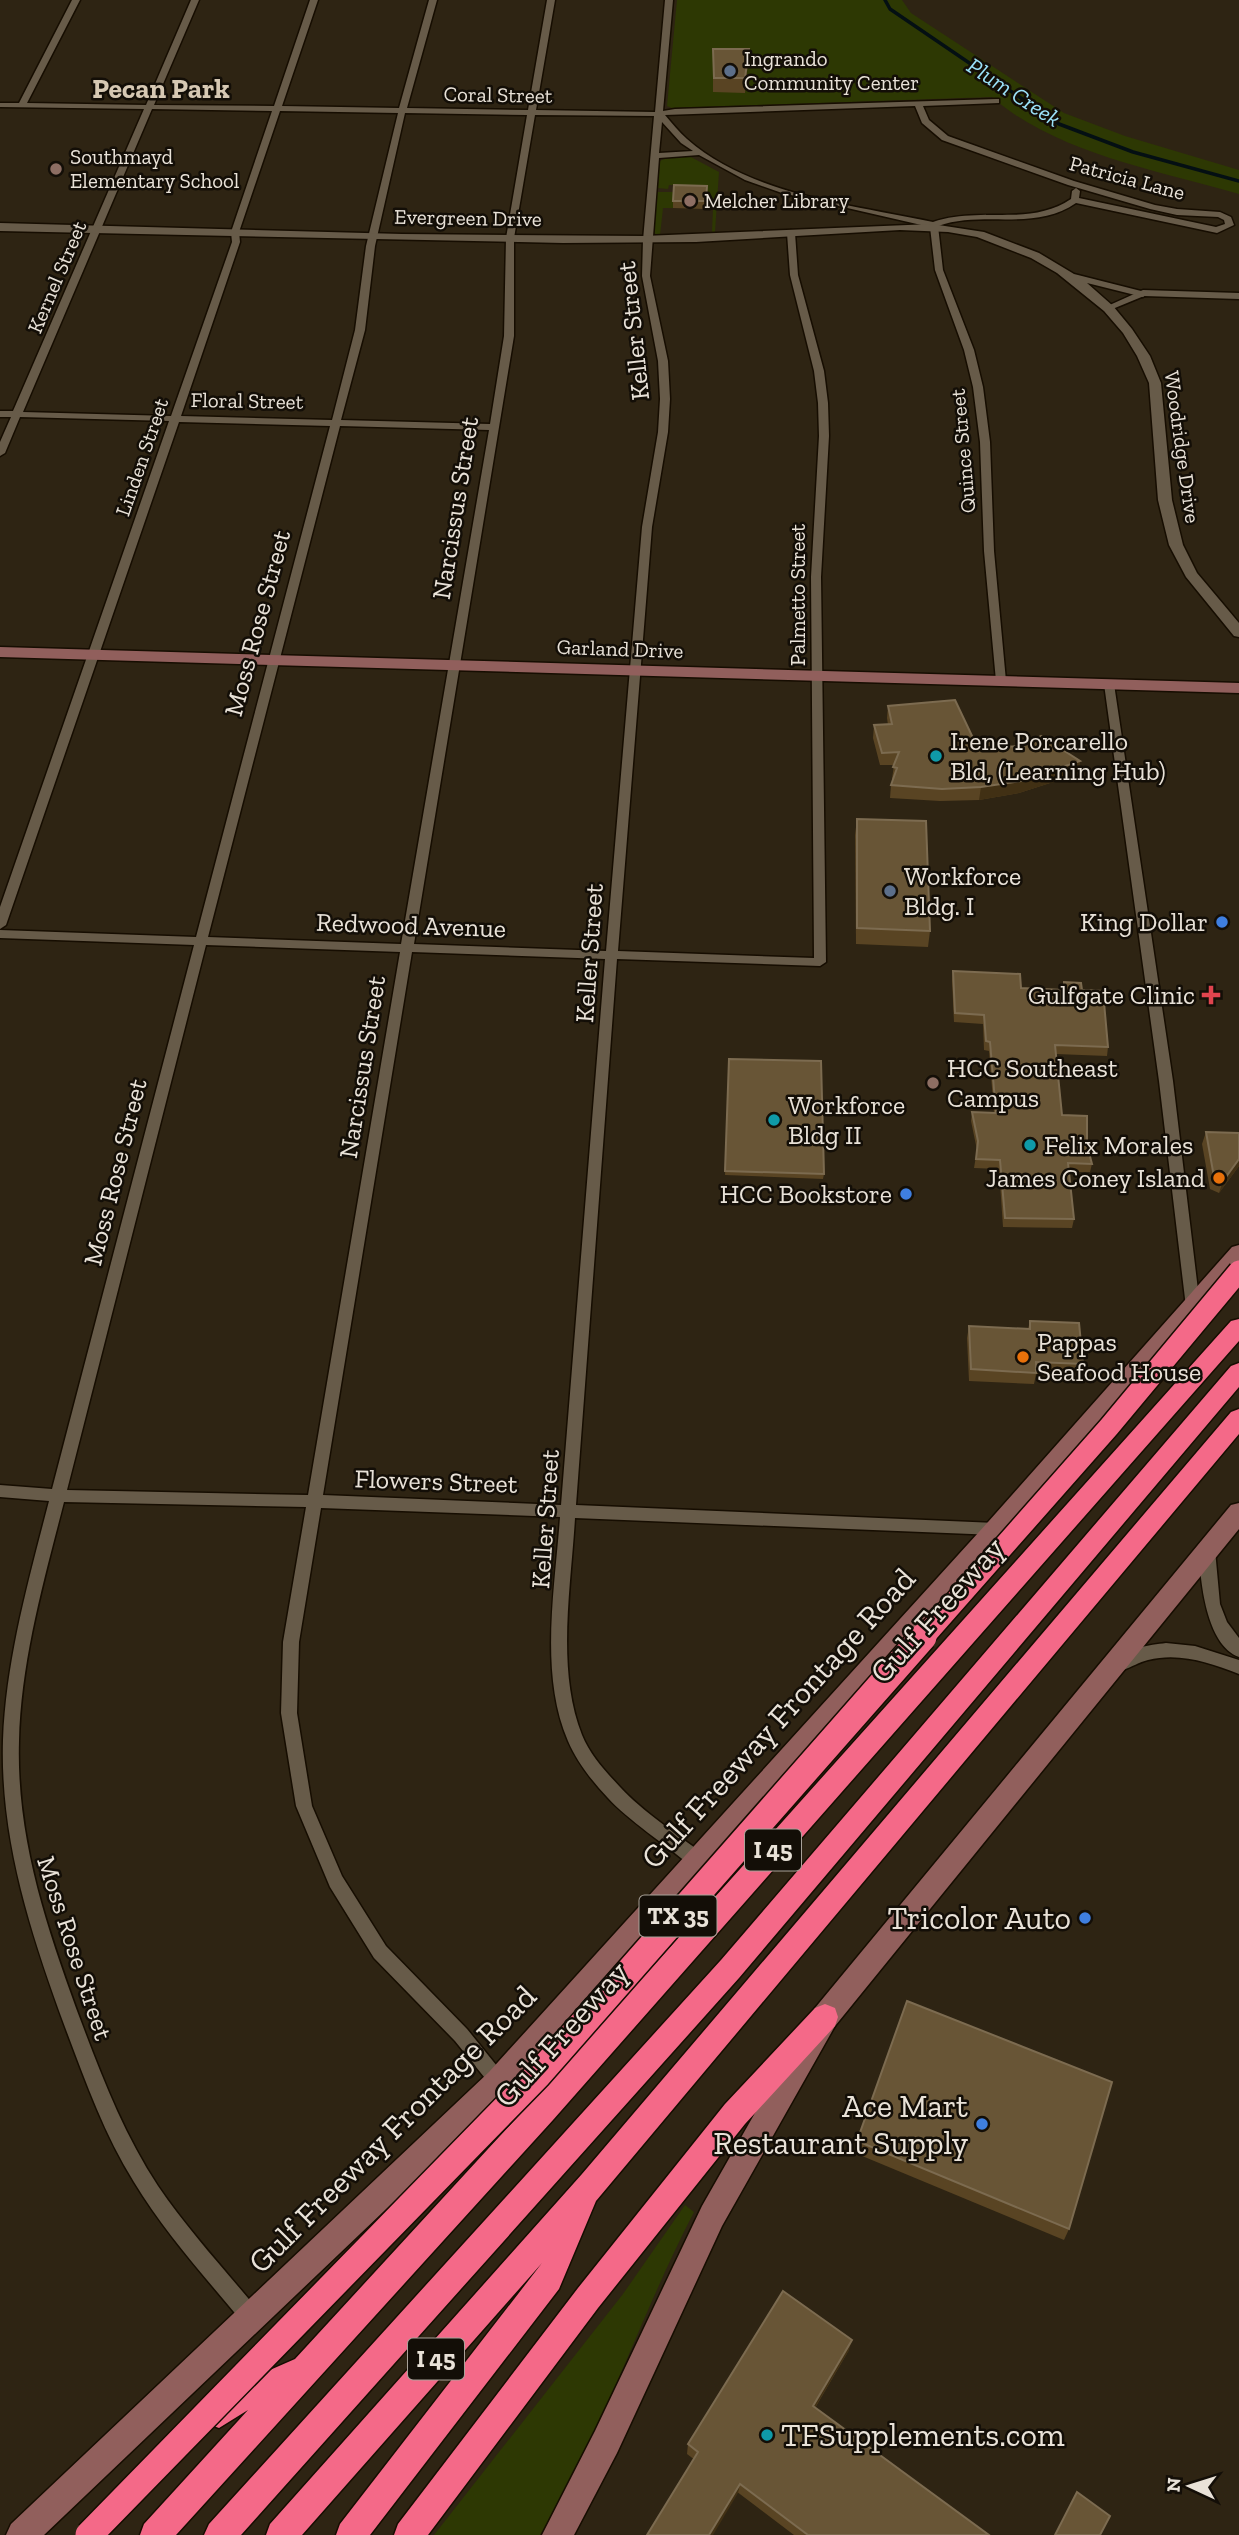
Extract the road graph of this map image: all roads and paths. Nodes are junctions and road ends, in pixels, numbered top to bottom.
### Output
1 (76, 0) edge
2 (195, 0) edge
3 (314, 0) edge
4 (433, 0) edge
5 (551, 0) edge
6 (669, 0) edge
7 (996, 101) dead end
8 (918, 103) junction
9 (0, 105) edge
10 (22, 105) junction
11 (149, 107) junction
12 (275, 109) junction
13 (403, 111) junction
14 (532, 113) junction
15 (659, 114) junction
16 (700, 153) junction
17 (655, 156) junction
18 (1071, 183) junction
19 (1075, 200) junction
20 (999, 218) junction
21 (934, 225) junction
22 (0, 227) edge
23 (97, 229) junction
24 (235, 232) junction
25 (791, 233) junction
26 (371, 235) junction
27 (982, 235) junction
28 (510, 238) junction
29 (647, 240) junction
30 (1068, 275) junction
31 (1143, 293) junction
32 (1239, 296) edge
33 (1107, 308) junction
34 (0, 414) edge
35 (17, 415) junction
36 (176, 419) junction
37 (336, 423) junction
38 (492, 427) junction
39 (0, 453) edge
40 (1237, 628) edge
41 (0, 652) edge
42 (94, 655) junction
43 (272, 661) junction
44 (454, 665) junction
45 (634, 670) junction
46 (817, 677) junction
47 (1001, 681) junction
48 (1109, 684) junction
49 (1235, 689) edge
50 (0, 925) edge
51 (0, 934) edge
52 (200, 941) junction
53 (407, 947) junction
54 (612, 955) junction
55 (820, 962) joint
56 (1239, 1253) edge
57 (1239, 1271) edge
58 (1194, 1307) junction
59 (1239, 1327) edge
60 (1239, 1372) edge
61 (1239, 1418) edge
62 (0, 1491) edge
63 (58, 1496) junction
64 (315, 1501) junction
65 (568, 1511) junction
66 (1239, 1512) edge
67 (996, 1529) junction
68 (1207, 1550) junction
69 (1239, 1650) edge
70 (1239, 1667) edge
71 (1109, 1671) junction
72 (697, 1860) junction
73 (825, 2017) junction
74 (499, 2082) junction
75 (592, 2184) junction
76 (251, 2317) junction
77 (304, 2371) junction
78 (22, 2535) edge
79 (75, 2535) edge
80 (89, 2535) edge
81 (155, 2535) edge
82 (220, 2535) edge
83 (281, 2535) edge
84 (351, 2535) edge
85 (409, 2535) edge
86 (557, 2535) edge

1 - 10 street
2 - 11 street, Kernel Street
3 - 12 street, Linden Street
4 - 13 street, Moss Rose Street
5 - 14 street, Narcissus Street
6 - 15 street, Keller Street
7 - 8 street, Coral Street
8 - 15 street, Coral Street
8 - 18 street, Patricia Lane
9 - 10 street, Coral Street
10 - 11 street, Coral Street
11 - 12 street, Coral Street
11 - 23 street, Kernel Street
12 - 13 street, Coral Street
12 - 24 street, Linden Street
13 - 14 street, Coral Street
13 - 26 street, Moss Rose Street
14 - 15 street, Coral Street
14 - 28 street, Narcissus Street
15 - 16 street, Woodridge Drive
15 - 17 street, Keller Street
16 - 17 street
16 - 21 street, Woodridge Drive
17 - 29 street, Keller Street
18 - 19 street
18 - 19 street, Patricia Lane
19 - 20 street
20 - 21 street
20 - 27 street
21 - 25 street, Evergreen Drive
21 - 27 street, Woodridge Drive
21 - 47 street, Quince Street
22 - 23 street, Evergreen Drive
23 - 24 street, Evergreen Drive
23 - 35 street, Kernel Street
24 - 26 street, Evergreen Drive
24 - 36 street, Linden Street
25 - 29 street, Evergreen Drive
25 - 46 street, Palmetto Street
26 - 28 street, Evergreen Drive
26 - 37 street, Moss Rose Street
27 - 30 street, Woodridge Drive
28 - 29 street, Evergreen Drive
28 - 38 street, Narcissus Street
29 - 45 street, Keller Street
30 - 31 street
30 - 33 street, Woodridge Drive
31 - 32 street
31 - 33 street
33 - 40 street, Woodridge Drive
34 - 35 street, Floral Street
35 - 36 street, Floral Street
35 - 39 street, Kernel Street
36 - 37 street, Floral Street
36 - 42 street, Linden Street
37 - 38 street, Floral Street
37 - 43 street, Moss Rose Street
38 - 44 street, Narcissus Street
41 - 42 main road, Garland Drive
42 - 43 main road, Garland Drive
42 - 50 street, Linden Street
43 - 44 main road, Garland Drive
43 - 52 street, Moss Rose Street
44 - 45 main road, Garland Drive
44 - 53 street, Narcissus Street
45 - 46 main road, Garland Drive
45 - 54 street, Keller Street
46 - 47 main road, Garland Drive
46 - 55 street, Palmetto Street
47 - 48 main road, Garland Drive
48 - 49 main road, Garland Drive
48 - 58 street
51 - 52 street, Redwood Avenue
52 - 53 street, Redwood Avenue
52 - 63 street, Moss Rose Street
53 - 54 street, Redwood Avenue
53 - 64 street, Narcissus Street
54 - 55 street, Redwood Avenue
54 - 65 street, Keller Street
56 - 58 main road, Gulf Freeway Frontage Road
57 - 80 highway, TX 35, bridge
58 - 67 main road, Gulf Freeway Frontage Road
59 - 77 highway, Gulf Freeway / I 45
60 - 82 highway, I 45
61 - 75 highway, I 45
62 - 63 street, Flowers Street
63 - 64 street, Flowers Street
63 - 76 street, Moss Rose Street
64 - 65 street, Flowers Street
64 - 74 street, Narcissus Street
65 - 67 street, Flowers Street
65 - 72 street, Keller Street
66 - 68 main road
67 - 72 main road, Gulf Freeway Frontage Road
68 - 69 street
68 - 71 main road
70 - 71 street
71 - 73 main road
72 - 74 main road, Gulf Freeway Frontage Road
73 - 85 highway
73 - 86 main road
74 - 76 main road, Gulf Freeway Frontage Road
75 - 83 highway, I 45
75 - 84 highway
76 - 78 main road, Gulf Freeway Frontage Road
77 - 79 highway
77 - 81 highway, Gulf Freeway / I 45

